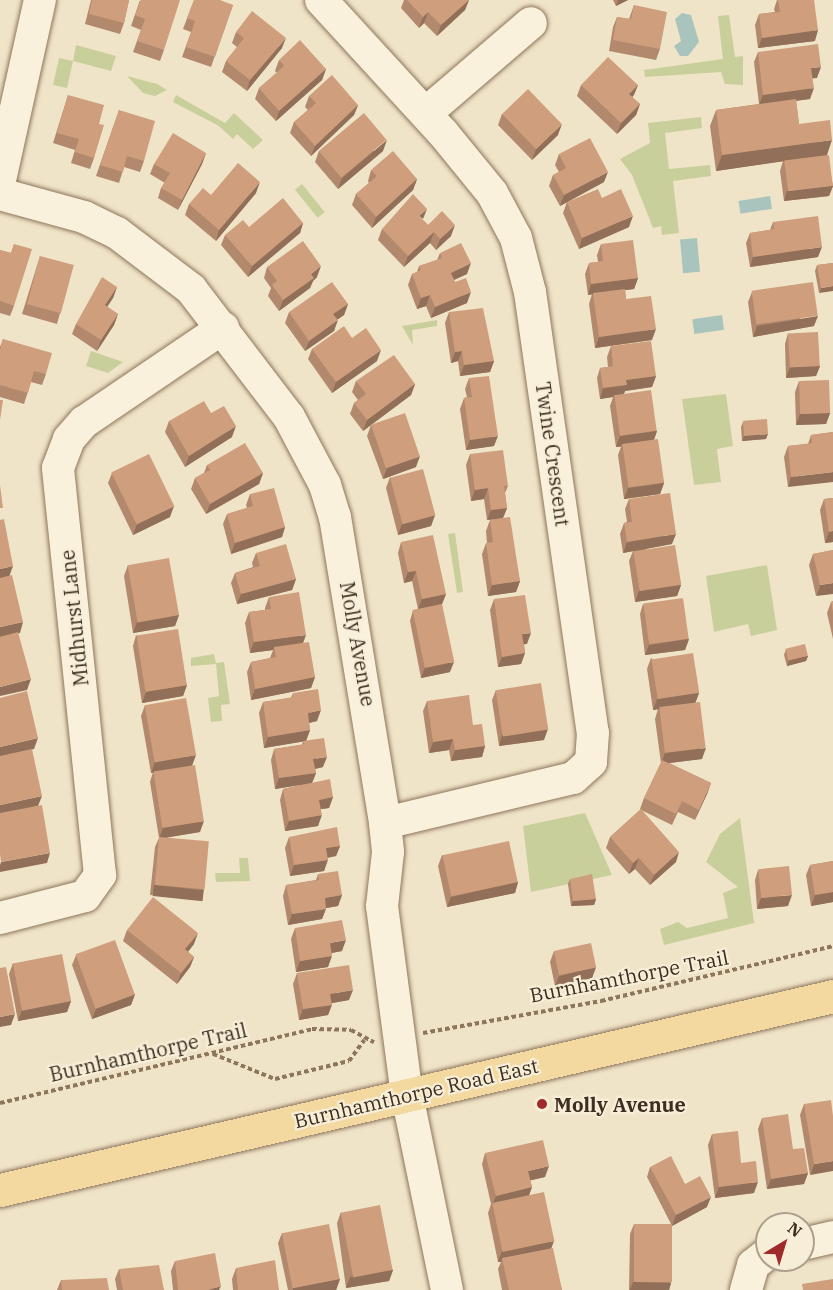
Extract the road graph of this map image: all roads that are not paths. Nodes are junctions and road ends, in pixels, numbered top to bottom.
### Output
1 (40, 0) edge
2 (321, 0) edge
3 (531, 23) dead end
4 (426, 113) junction
5 (0, 180) edge
6 (0, 194) edge
7 (223, 328) junction
8 (386, 823) junction
9 (0, 918) edge
10 (833, 996) edge
11 (406, 1095) junction
12 (0, 1190) edge
13 (833, 1237) edge
14 (815, 1241) edge
15 (755, 1263) edge
16 (447, 1290) edge
17 (746, 1290) edge

1 - 5 street
2 - 4 street, Twine Crescent
3 - 4 street
4 - 8 street, Twine Crescent
6 - 7 street, Molly Avenue
7 - 8 street, Molly Avenue
7 - 9 street, Midhurst Lane
8 - 11 street, Molly Avenue
10 - 11 main road, Burnhamthorpe Road East
11 - 12 main road, Burnhamthorpe Road East
11 - 16 street, Molly Avenue
13 - 14 street
15 - 17 street

